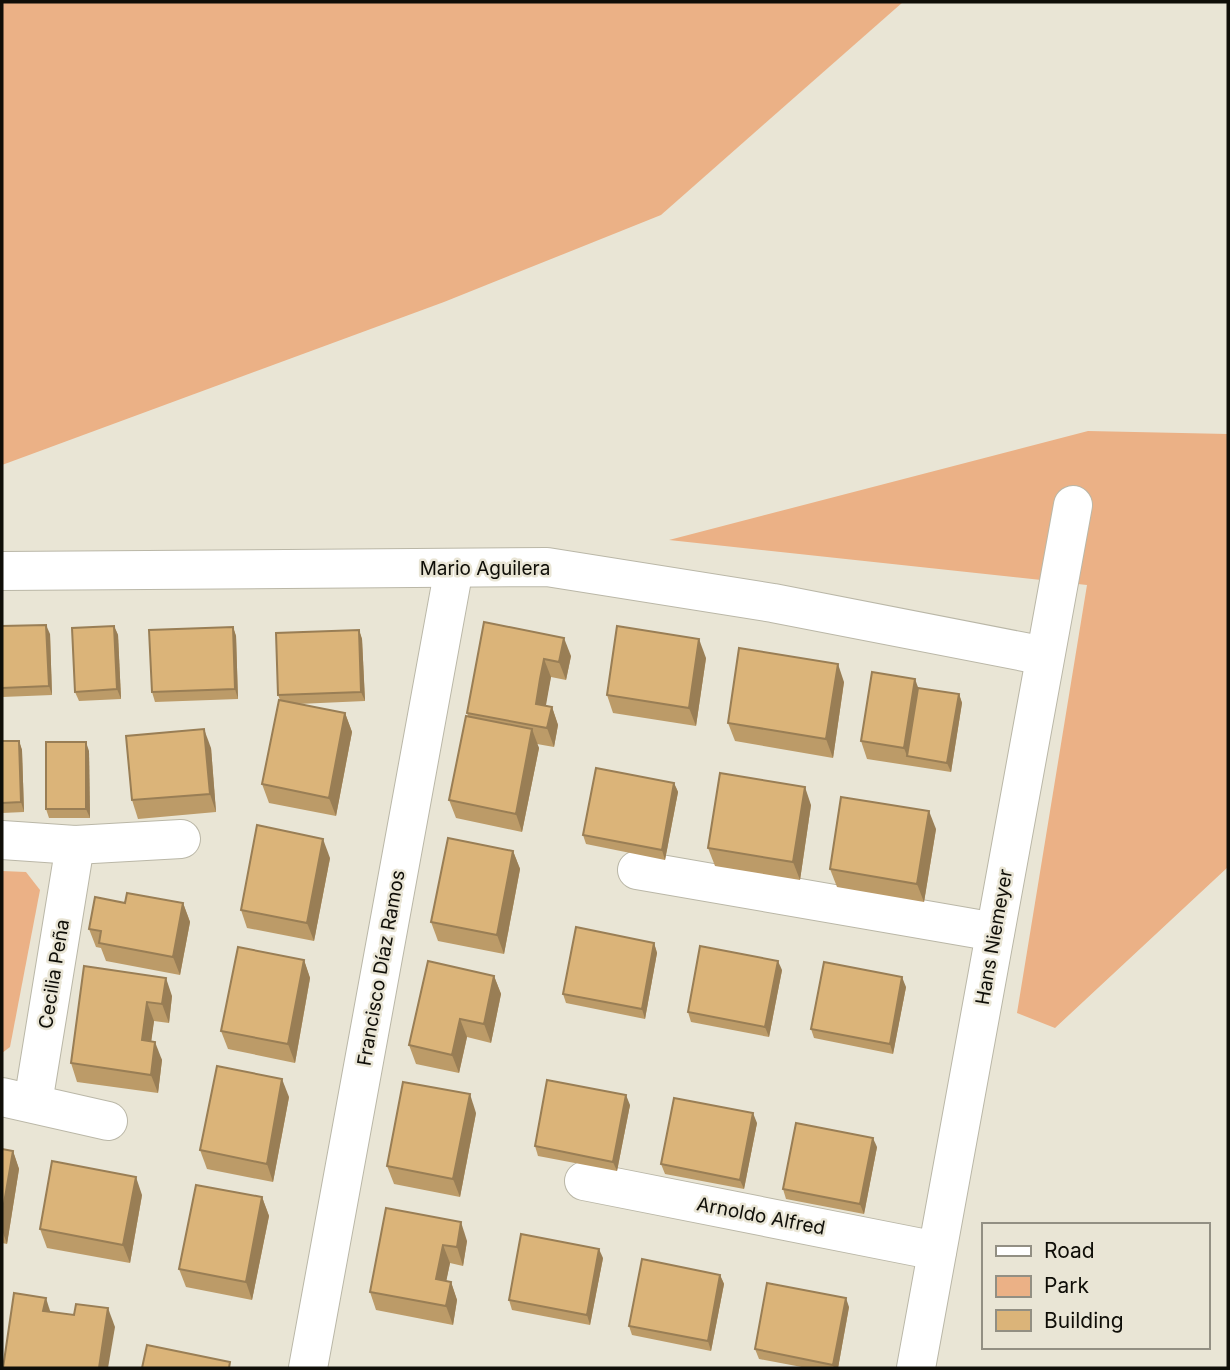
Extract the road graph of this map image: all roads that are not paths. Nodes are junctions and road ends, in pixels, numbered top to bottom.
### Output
1 (1073, 505) dead end
2 (454, 568) junction
3 (2, 571) edge
4 (1045, 656) junction
5 (181, 839) dead end
6 (2, 840) edge
7 (75, 845) junction
8 (637, 870) dead end
9 (995, 932) junction
10 (17, 1100) edge
11 (108, 1121) dead end
12 (584, 1181) dead end
13 (937, 1251) junction
14 (308, 1368) edge
15 (916, 1368) edge

1 - 4 street, Hans Niemeyer
2 - 3 street, Mario Aguilera
2 - 4 street, Mario Aguilera
2 - 14 street, Francisco Díaz Ramos
4 - 9 street, Hans Niemeyer
5 - 7 street
6 - 7 street
7 - 10 street, Cecilia Peña
8 - 9 street
9 - 13 street, Hans Niemeyer
10 - 11 street, Cecilia Peña
12 - 13 street, Arnoldo Alfred
13 - 15 street, Hans Niemeyer

